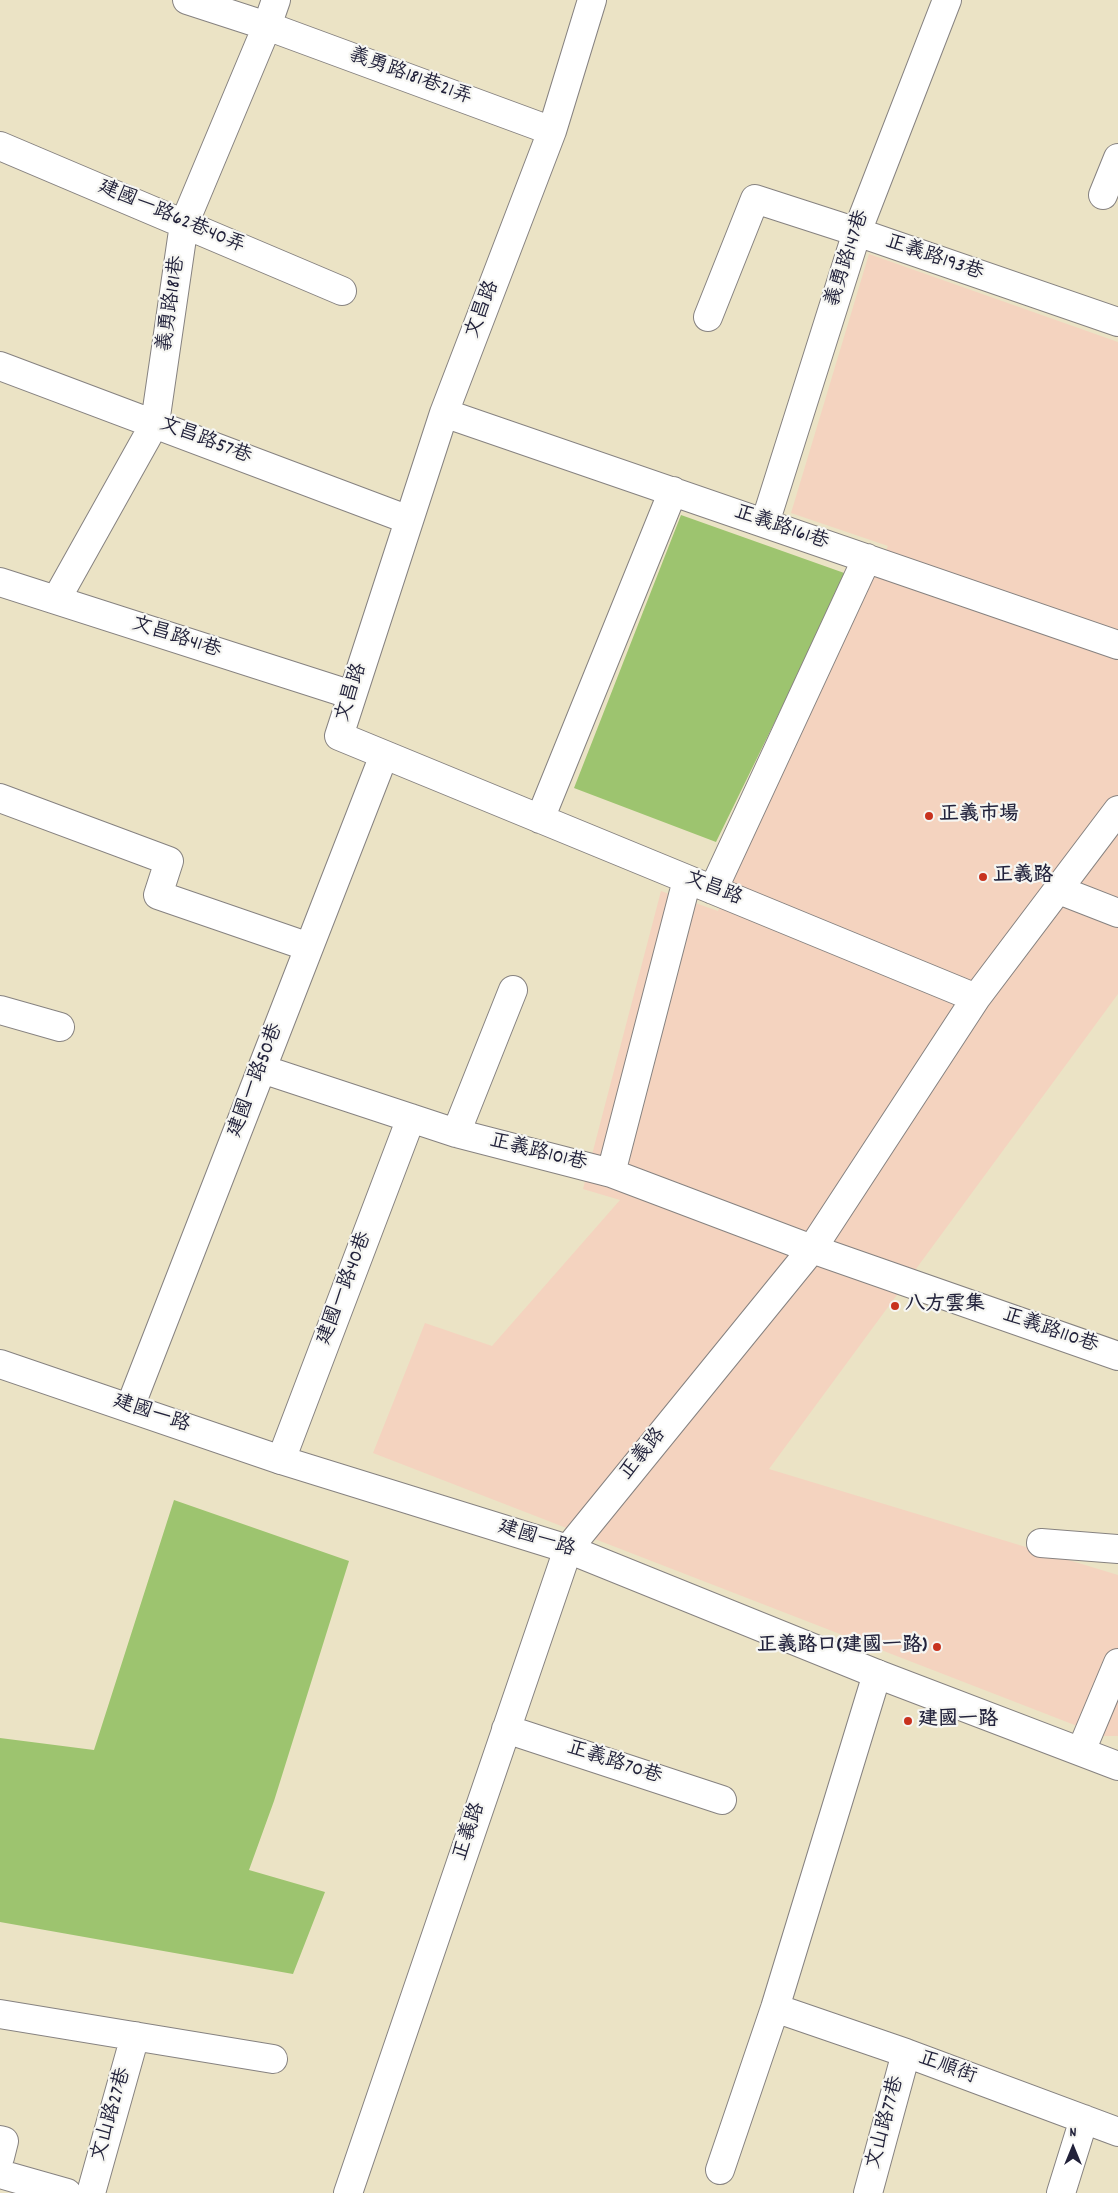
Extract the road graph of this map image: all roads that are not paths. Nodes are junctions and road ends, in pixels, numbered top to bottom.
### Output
1 (187, 0) edge
2 (276, 0) edge
3 (592, 0) edge
4 (947, 0) edge
5 (267, 26) junction
6 (552, 131) junction
7 (0, 146) edge
8 (1118, 158) edge
9 (1103, 195) dead end
10 (184, 224) junction
11 (857, 232) junction
12 (342, 291) dead end
13 (708, 317) dead end
14 (1118, 322) edge
15 (0, 366) edge
16 (444, 413) junction
17 (155, 423) junction
18 (673, 491) junction
19 (409, 520) junction
20 (765, 523) junction
21 (867, 558) junction
22 (0, 582) edge
23 (56, 600) junction
24 (1118, 644) edge
25 (352, 695) junction
26 (384, 755) junction
27 (0, 798) edge
28 (1118, 810) edge
29 (540, 819) junction
30 (687, 880) junction
31 (713, 890) junction
32 (1058, 890) junction
33 (1118, 912) edge
34 (309, 947) junction
35 (513, 990) dead end
36 (976, 998) junction
37 (0, 1010) edge
38 (60, 1026) dead end
39 (262, 1069) junction
40 (411, 1118) junction
41 (456, 1133) junction
42 (611, 1173) junction
43 (812, 1248) junction
44 (1118, 1356) edge
45 (3, 1368) edge
46 (130, 1407) junction
47 (281, 1460) junction
48 (1041, 1543) dead end
49 (1118, 1549) edge
50 (568, 1550) junction
51 (1118, 1663) edge
52 (877, 1674) junction
53 (506, 1729) junction
54 (1081, 1751) junction
55 (1118, 1766) edge
56 (722, 1800) dead end
57 (775, 2008) junction
58 (0, 2014) edge
59 (135, 2036) junction
60 (906, 2054) junction
61 (273, 2059) dead end
62 (1084, 2119) junction
63 (1118, 2132) edge
64 (0, 2140) edge
65 (0, 2157) edge
66 (720, 2170) dead end
67 (0, 2174) edge
68 (67, 2193) edge
69 (91, 2193) edge
70 (348, 2193) edge
71 (868, 2193) edge
72 (1061, 2193) edge

1 - 5 street, 義勇路181巷21弄
2 - 5 street, 義勇路181巷
3 - 6 street, 文昌路
4 - 11 street, 義勇路147巷
5 - 6 street, 義勇路181巷21弄
5 - 10 street, 義勇路181巷
6 - 16 street, 文昌路
7 - 10 street, 建國一路62巷40弄
8 - 9 street
10 - 12 street, 建國一路62巷40弄
10 - 17 street, 義勇路181巷
11 - 13 street, 正義路193巷
11 - 14 street, 正義路193巷
11 - 20 street, 義勇路147巷
15 - 17 street, 文昌路57巷
16 - 18 street, 正義路161巷
16 - 19 street, 文昌路
17 - 19 street, 文昌路57巷
17 - 23 street, 義勇路181巷
18 - 20 street, 正義路161巷
18 - 29 street
19 - 25 street, 文昌路
20 - 21 street, 正義路161巷
21 - 24 street, 正義路161巷
21 - 31 street
22 - 23 street, 文昌路41巷
23 - 25 street, 文昌路41巷
25 - 26 street, 文昌路
26 - 29 street, 文昌路
26 - 34 street, 建國一路50巷
27 - 34 street
28 - 32 street, 正義路
29 - 30 street, 文昌路
30 - 31 street, 文昌路
30 - 42 street
31 - 36 street, 文昌路
32 - 33 street
32 - 36 street, 正義路
34 - 39 street, 建國一路50巷
35 - 41 street
36 - 43 street, 正義路
37 - 38 street
39 - 40 street, 正義路101巷
39 - 46 street, 建國一路50巷
40 - 41 street, 正義路101巷
40 - 47 street, 建國一路40巷
41 - 42 street, 正義路101巷
42 - 43 street, 正義路101巷
43 - 44 street, 正義路110巷
43 - 50 street, 正義路
45 - 46 street, 建國一路
46 - 47 street, 建國一路
47 - 50 street, 建國一路
48 - 49 street
50 - 52 street, 建國一路
50 - 53 street, 正義路
51 - 54 street
52 - 54 street, 建國一路
52 - 57 street
53 - 56 street, 正義路70巷
53 - 70 street, 正義路
54 - 55 street, 建國一路
57 - 60 street, 正順街
57 - 66 street
58 - 59 street
59 - 61 street
59 - 69 street, 文山路27巷
60 - 62 street, 正順街
60 - 71 street, 文山路77巷
62 - 63 street, 正順街
62 - 72 street
64 - 65 street
67 - 68 street

